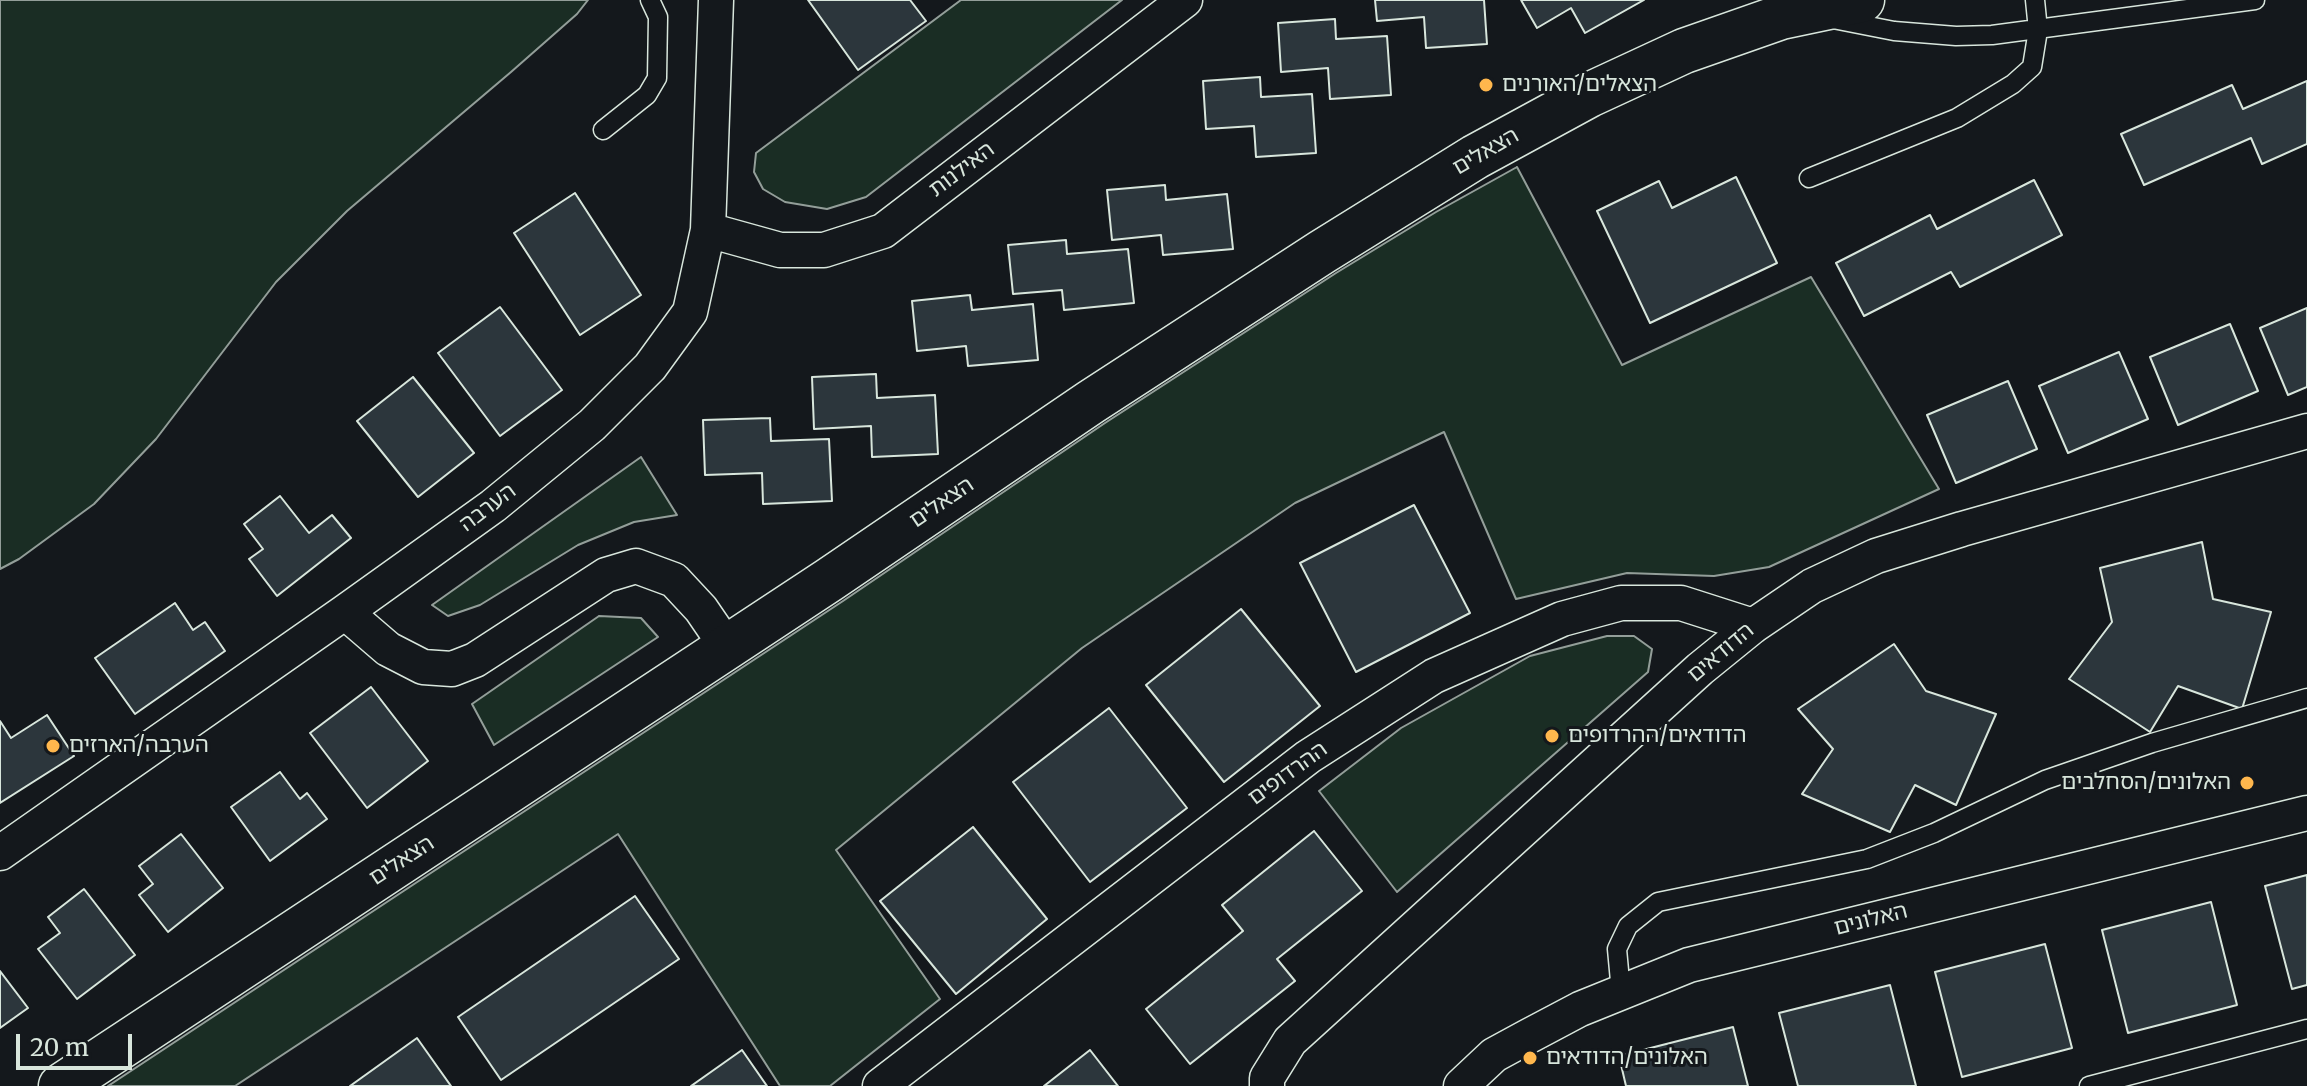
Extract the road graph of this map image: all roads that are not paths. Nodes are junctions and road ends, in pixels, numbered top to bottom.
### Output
1 (650, 0) edge
2 (716, 0) edge
3 (1185, 0) edge
4 (1862, 0) edge
5 (2035, 0) edge
6 (2255, 0) edge
7 (1799, 13) junction
8 (1745, 15) edge
9 (2038, 30) junction
10 (603, 130) dead end
11 (1809, 178) dead end
12 (708, 230) junction
13 (2307, 431) edge
14 (345, 612) junction
15 (1753, 626) junction
16 (727, 647) junction
17 (2307, 698) edge
18 (2307, 813) edge
19 (0, 853) edge
20 (1621, 992) junction
21 (2307, 1029) edge
22 (61, 1086) edge
23 (880, 1086) edge
24 (1267, 1086) edge
25 (1461, 1086) edge
26 (2089, 1086) edge

1 - 10 lane
2 - 12 street, הערבה
3 - 12 street, האילנות
4 - 7 street, הצאלים
5 - 9 lane
6 - 9 lane
7 - 8 street, הצאלים
7 - 9 lane
8 - 16 street, הצאלים
9 - 11 lane
12 - 14 street, הערבה
13 - 15 street, הדודאים
14 - 16 street
14 - 19 street, הערבה
15 - 23 street, ההרדופים
15 - 24 street, הדודאים
16 - 22 street, הצאלים
17 - 20 lane
18 - 20 street, האלונים
20 - 25 street, האלונים
21 - 26 lane

